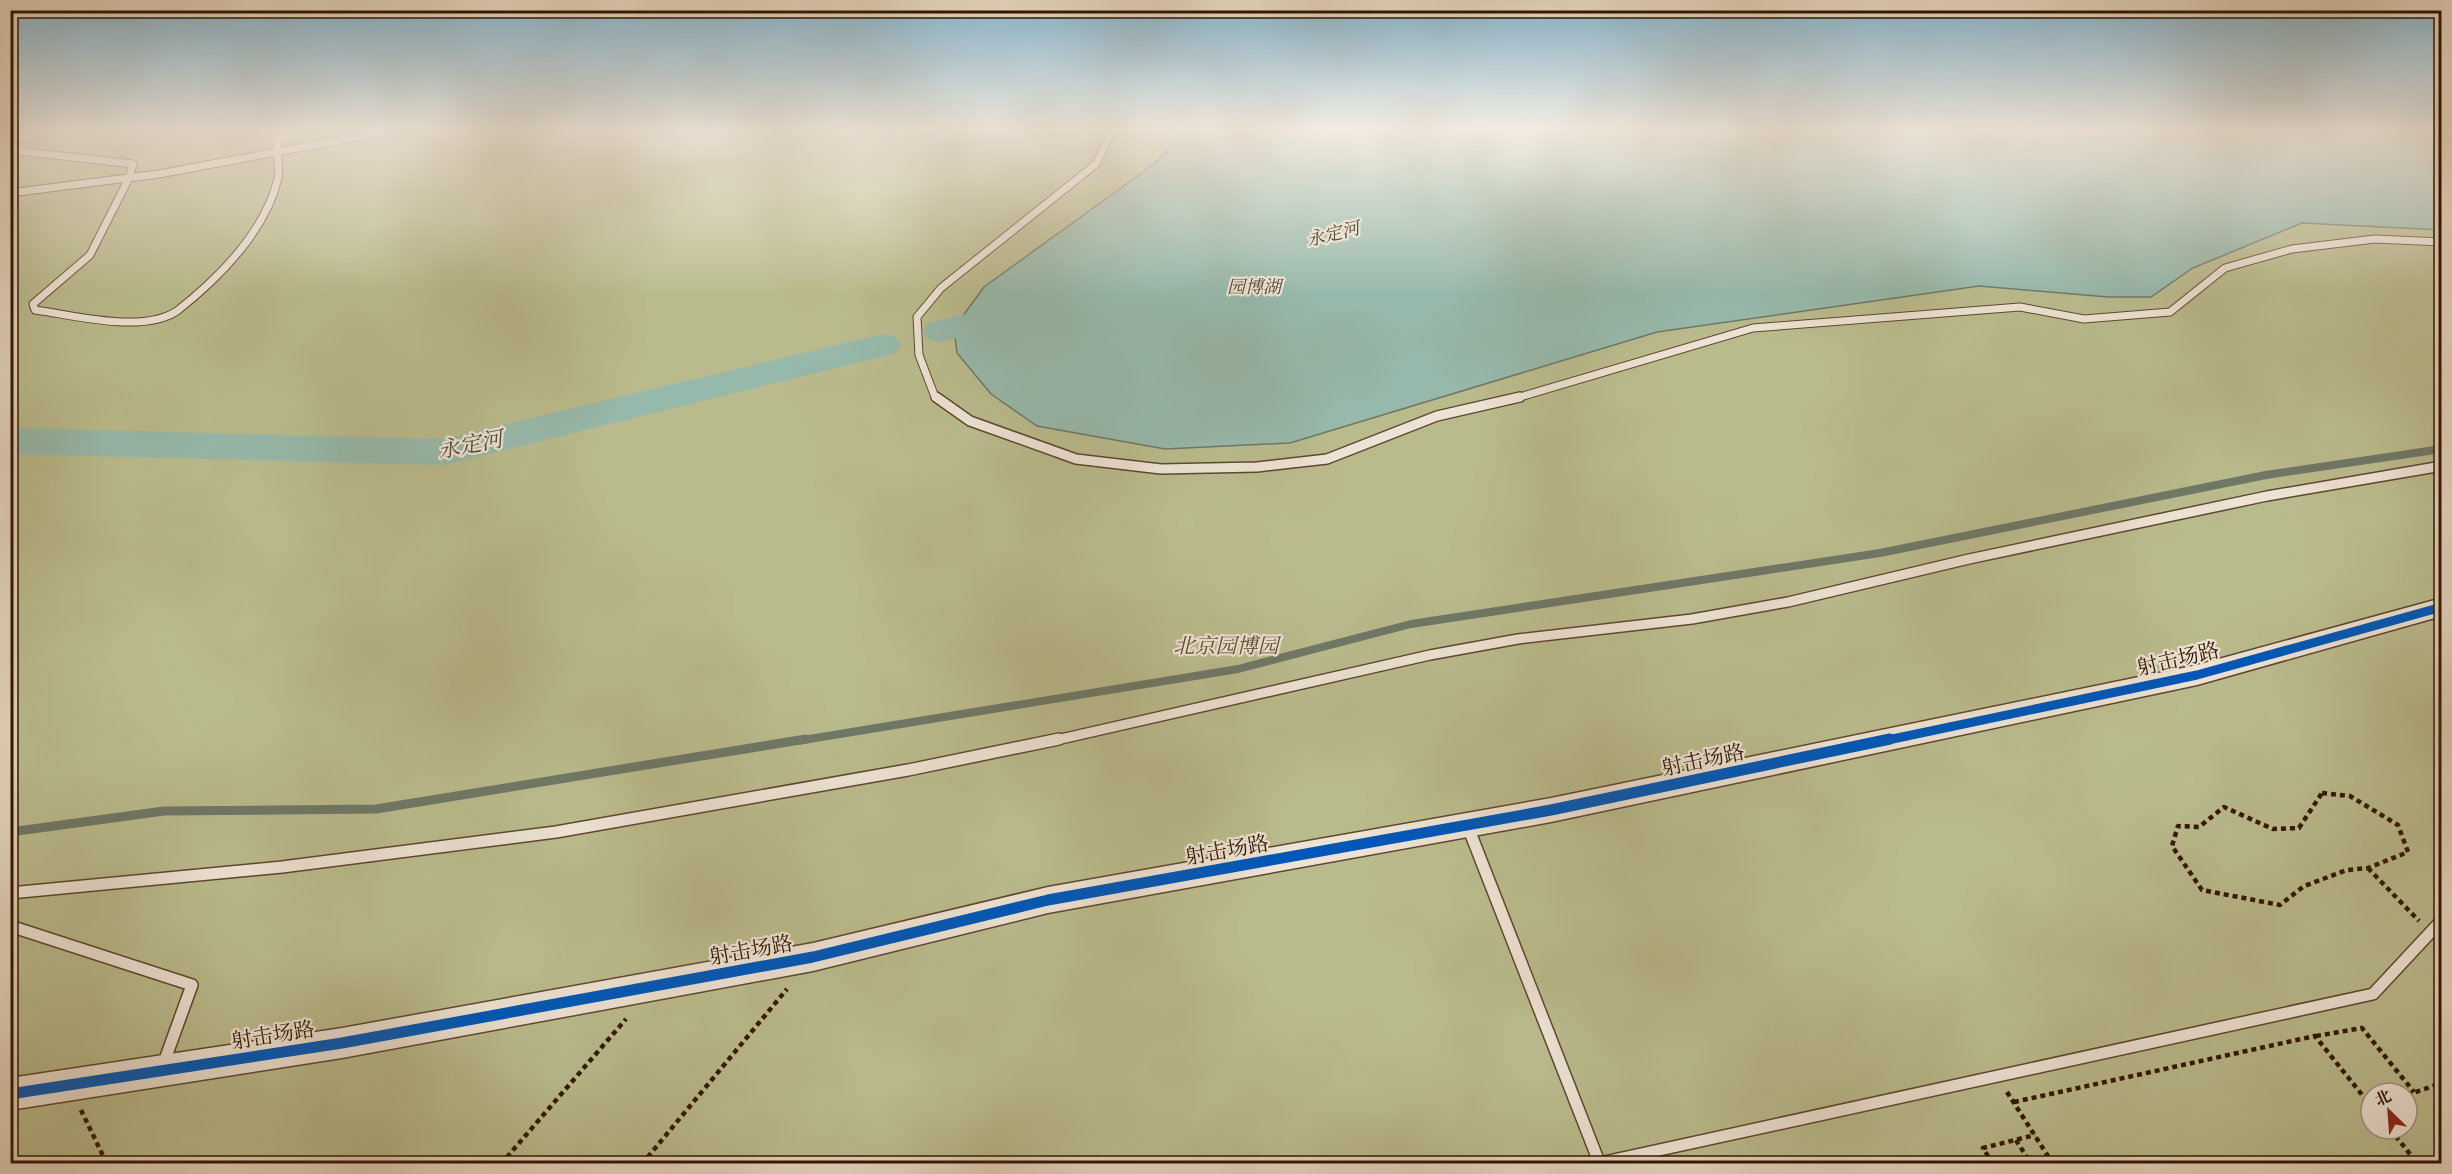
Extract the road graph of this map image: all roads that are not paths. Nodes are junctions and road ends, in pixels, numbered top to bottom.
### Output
1 (86, 184) edge
2 (126, 184) edge
3 (275, 184) edge
4 (1071, 184) edge
5 (10, 194) edge
6 (2442, 242) edge
7 (2442, 466) edge
8 (2442, 607) edge
9 (1468, 826) junction
10 (10, 892) edge
11 (2442, 920) edge
12 (10, 926) edge
13 (161, 1071) junction
14 (10, 1094) edge
15 (1597, 1163) edge

1 - 5 lane
2 - 3 lane
4 - 6 lane
7 - 10 lane
8 - 9 street, 射击场路
9 - 13 street, 射击场路
9 - 15 lane
11 - 15 lane
12 - 13 lane
13 - 14 street, 射击场路

